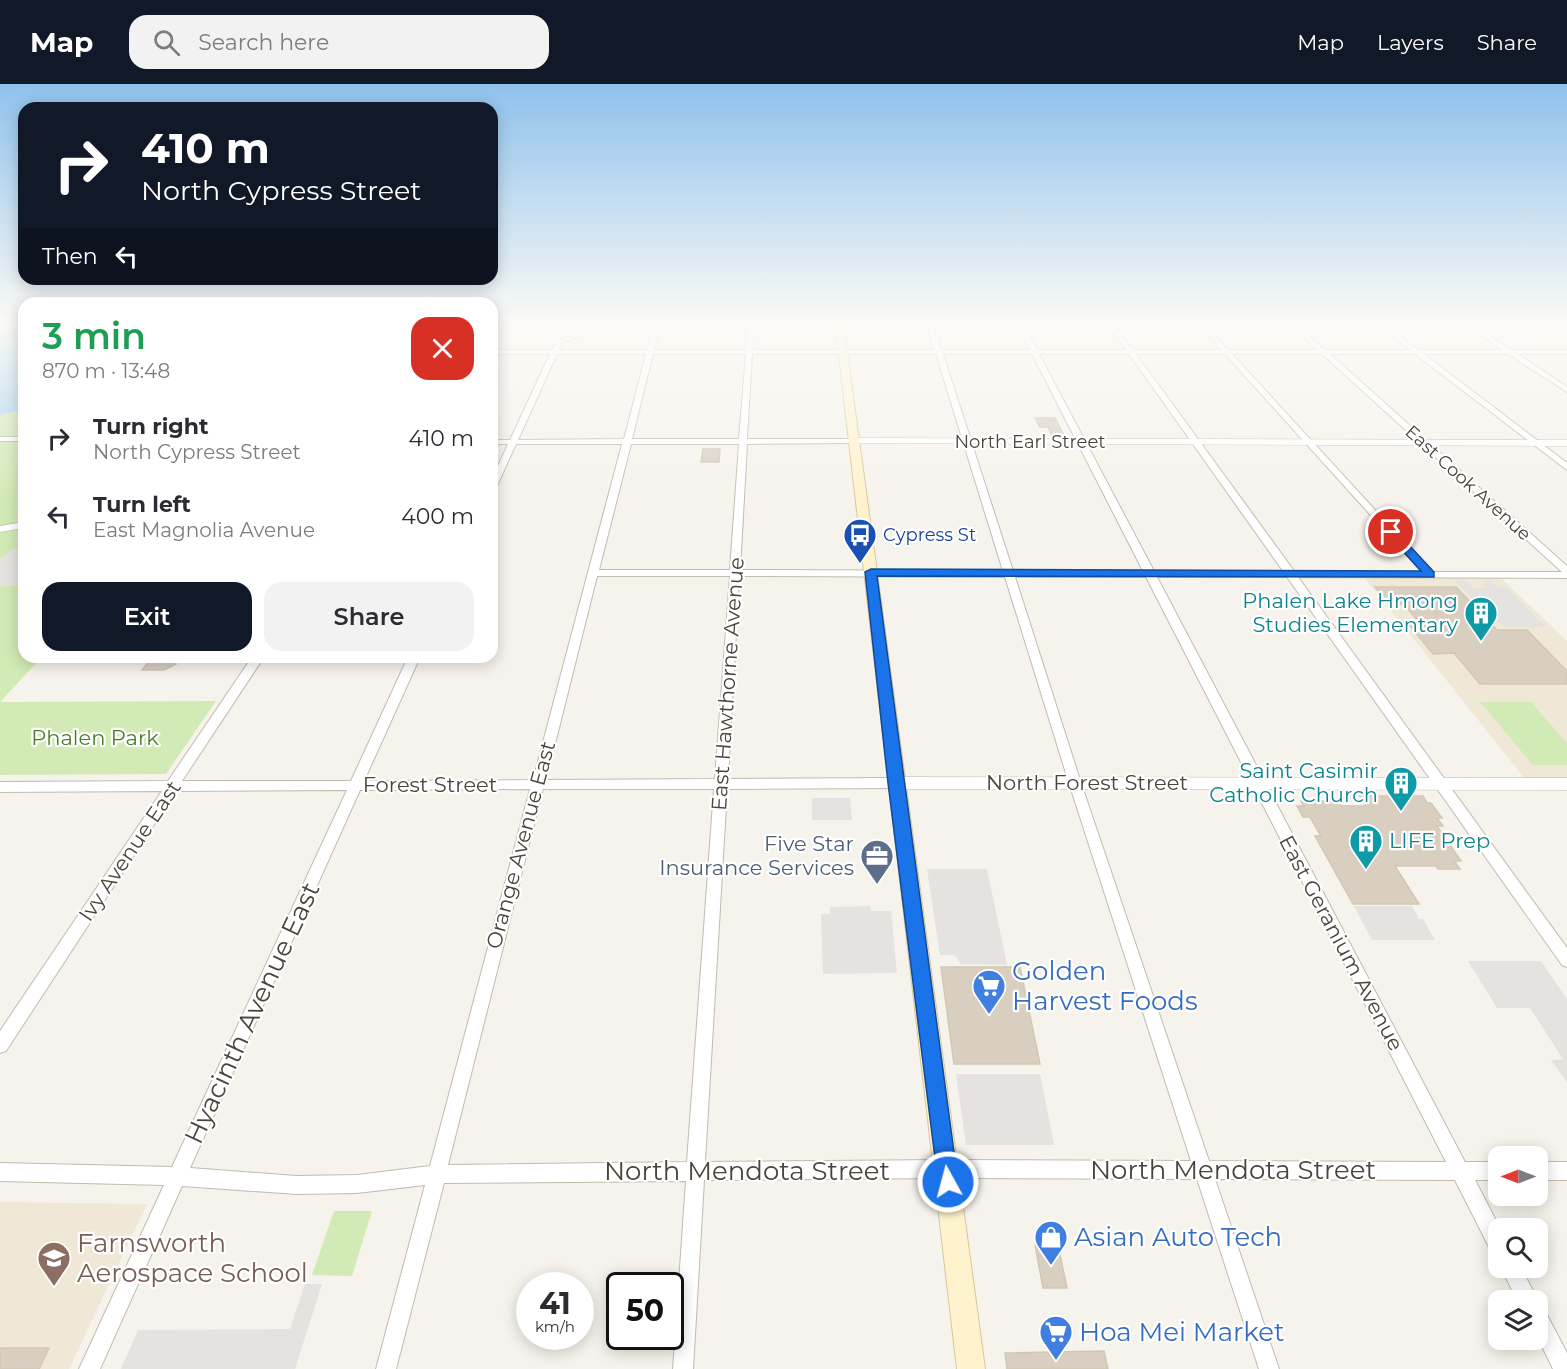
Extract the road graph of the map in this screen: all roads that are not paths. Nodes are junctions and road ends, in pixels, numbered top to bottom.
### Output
1 (541, 382) edge
2 (643, 382) edge
3 (747, 382) edge
4 (847, 382) edge
5 (949, 382) edge
6 (1050, 382) edge
7 (1153, 382) edge
8 (1254, 382) edge
9 (1357, 382) edge
10 (1457, 382) edge
11 (18, 440) edge
12 (744, 441) junction
13 (855, 441) junction
14 (1081, 441) junction
15 (0, 442) edge
16 (498, 442) edge
17 (513, 442) junction
18 (628, 442) junction
19 (968, 442) junction
20 (1196, 442) junction
21 (1309, 442) junction
22 (1424, 442) junction
23 (1536, 442) junction
24 (1567, 443) edge
25 (18, 444) edge
26 (1567, 467) edge
27 (498, 475) edge
28 (18, 526) edge
29 (0, 529) edge
30 (18, 533) edge
31 (0, 536) edge
32 (735, 572) junction
33 (871, 572) junction
34 (594, 573) junction
35 (1010, 573) junction
36 (1567, 573) edge
37 (1150, 574) junction
38 (1290, 575) junction
39 (1430, 575) junction
40 (254, 663) edge
41 (411, 663) edge
42 (722, 783) junction
43 (896, 783) junction
44 (1075, 783) junction
45 (1258, 783) junction
46 (537, 784) junction
47 (1440, 784) junction
48 (1567, 784) edge
49 (355, 785) junction
50 (173, 786) junction
51 (0, 787) edge
52 (1567, 960) edge
53 (0, 1045) edge
54 (946, 1169) junction
55 (1202, 1170) junction
56 (695, 1171) junction
57 (1460, 1171) junction
58 (1488, 1171) edge
59 (1548, 1171) edge
60 (1567, 1171) edge
61 (0, 1172) edge
62 (437, 1174) junction
63 (177, 1176) junction
64 (1488, 1225) edge
65 (1548, 1338) edge
66 (89, 1369) edge
67 (386, 1369) edge
68 (683, 1369) edge
69 (971, 1369) edge
70 (1269, 1369) edge
71 (1564, 1369) edge

1 - 17 street
2 - 18 street, Orange Avenue East
3 - 12 street, East Hawthorne Avenue
4 - 13 main road
5 - 19 street
6 - 14 street, East Geranium Avenue
7 - 20 street
8 - 21 street
9 - 22 street, East Cook Avenue
10 - 23 street
11 - 15 street
12 - 13 street, North Earl Street
12 - 18 street, North Earl Street
12 - 32 street, East Hawthorne Avenue
13 - 19 street, North Earl Street
13 - 33 main road
14 - 19 street, North Earl Street
14 - 20 street, North Earl Street
14 - 37 street, East Geranium Avenue
15 - 25 street
16 - 17 street, North Earl Street
17 - 18 street, North Earl Street
17 - 27 street
18 - 34 street, Orange Avenue East
19 - 35 street
20 - 21 street, North Earl Street
20 - 38 street
21 - 22 street, North Earl Street
21 - 39 street
22 - 23 street, North Earl Street
22 - 36 street, East Cook Avenue
23 - 24 street, North Earl Street
23 - 26 street
28 - 29 street
30 - 31 street
32 - 33 street
32 - 34 street
32 - 42 street, East Hawthorne Avenue
33 - 35 street
33 - 43 main road
34 - 46 street, Orange Avenue East
35 - 37 street
35 - 44 street
36 - 39 street
37 - 38 street
37 - 45 street, East Geranium Avenue
38 - 39 street
38 - 47 street
40 - 50 street, Ivy Avenue East
41 - 49 street, Hyacinth Avenue East
42 - 43 street, Forest Street
42 - 46 street, Forest Street
42 - 56 street, East Hawthorne Avenue
43 - 44 street, North Forest Street
43 - 54 main road
44 - 45 street, North Forest Street
44 - 55 street
45 - 47 street, North Forest Street
45 - 57 street, East Geranium Avenue
46 - 49 street, Forest Street
46 - 62 street, Orange Avenue East
47 - 48 street, North Forest Street
47 - 52 street
49 - 50 street, Forest Street
49 - 63 street, Hyacinth Avenue East
50 - 51 street, Forest Street
50 - 53 street, Ivy Avenue East
54 - 55 street, North Mendota Street
54 - 56 street, North Mendota Street
54 - 69 main road
55 - 57 street, North Mendota Street
55 - 70 street
56 - 62 street, North Mendota Street
56 - 68 street, East Hawthorne Avenue
57 - 58 street, North Mendota Street
57 - 64 street, East Geranium Avenue
59 - 60 street
61 - 63 street, North Mendota Street
62 - 63 street, North Mendota Street
62 - 67 street, Orange Avenue East
63 - 66 street, Hyacinth Avenue East
65 - 71 street

